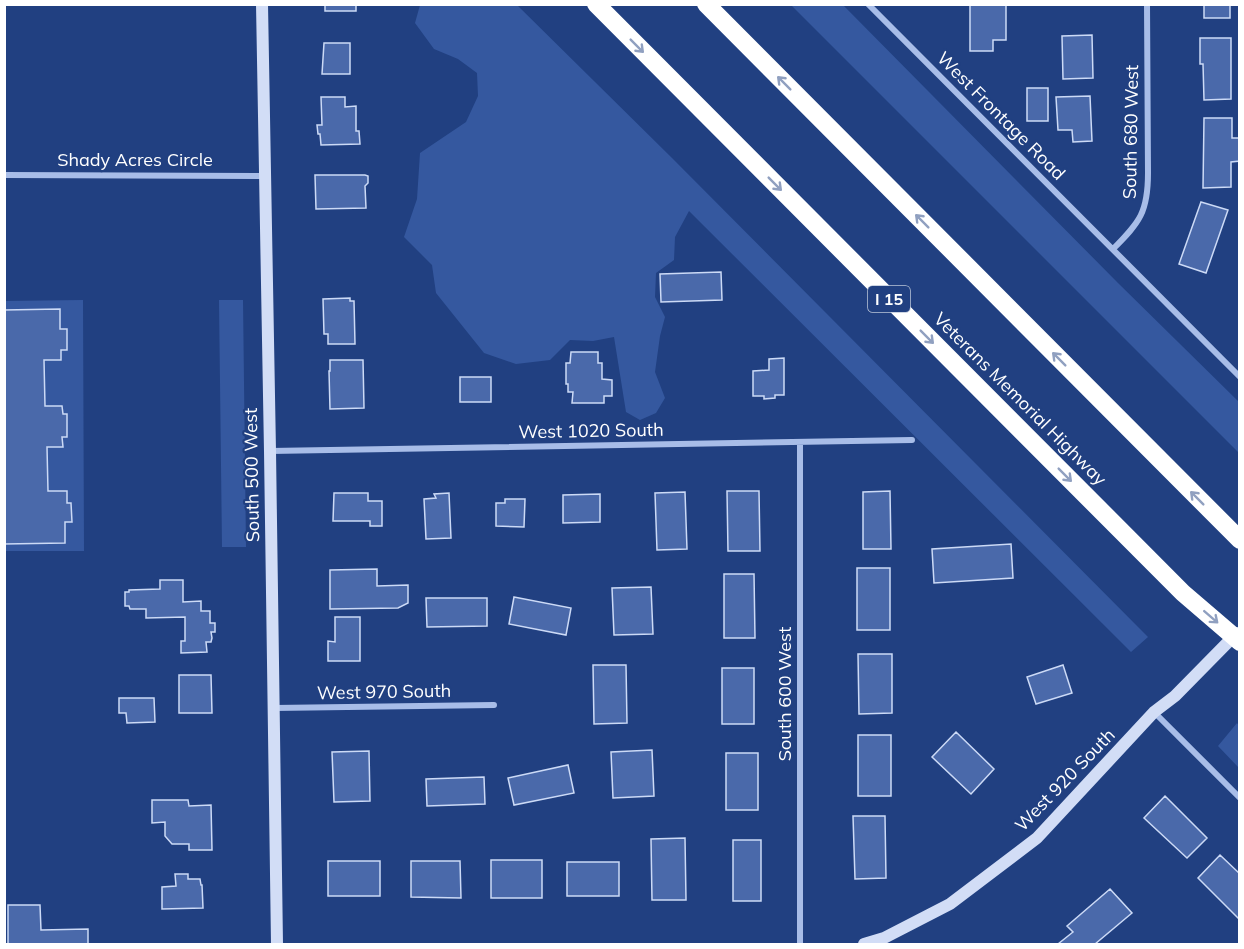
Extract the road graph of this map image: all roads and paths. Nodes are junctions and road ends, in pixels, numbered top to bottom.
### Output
1 (262, 4) edge
2 (596, 4) edge
3 (706, 4) edge
4 (868, 4) edge
5 (1147, 4) edge
6 (4, 175) edge
7 (265, 176) junction
8 (1113, 249) junction
9 (1239, 377) edge
10 (912, 440) dead end
11 (800, 443) junction
12 (270, 451) junction
13 (1239, 539) edge
14 (1239, 630) edge
15 (1239, 642) edge
16 (494, 705) dead end
17 (274, 708) junction
18 (1154, 712) junction
19 (1239, 798) edge
20 (277, 945) edge
21 (800, 945) edge
22 (864, 945) edge

1 - 7 main road, South 500 West
2 -> 15 highway, Veterans Memorial Highway / I 15
13 -> 3 highway
4 - 8 street, West Frontage Road
5 - 8 street, South 680 West
6 - 7 street, Shady Acres Circle
7 - 12 main road, South 500 West
8 - 9 street, West Frontage Road
10 - 11 street, West 1020 South
11 - 12 street, West 1020 South
11 - 21 street, South 600 West
12 - 17 main road, South 500 West
14 - 18 main road, West 920 South
16 - 17 street, West 970 South
17 - 20 main road, South 500 West
18 - 19 street
18 - 22 main road, West 920 South

